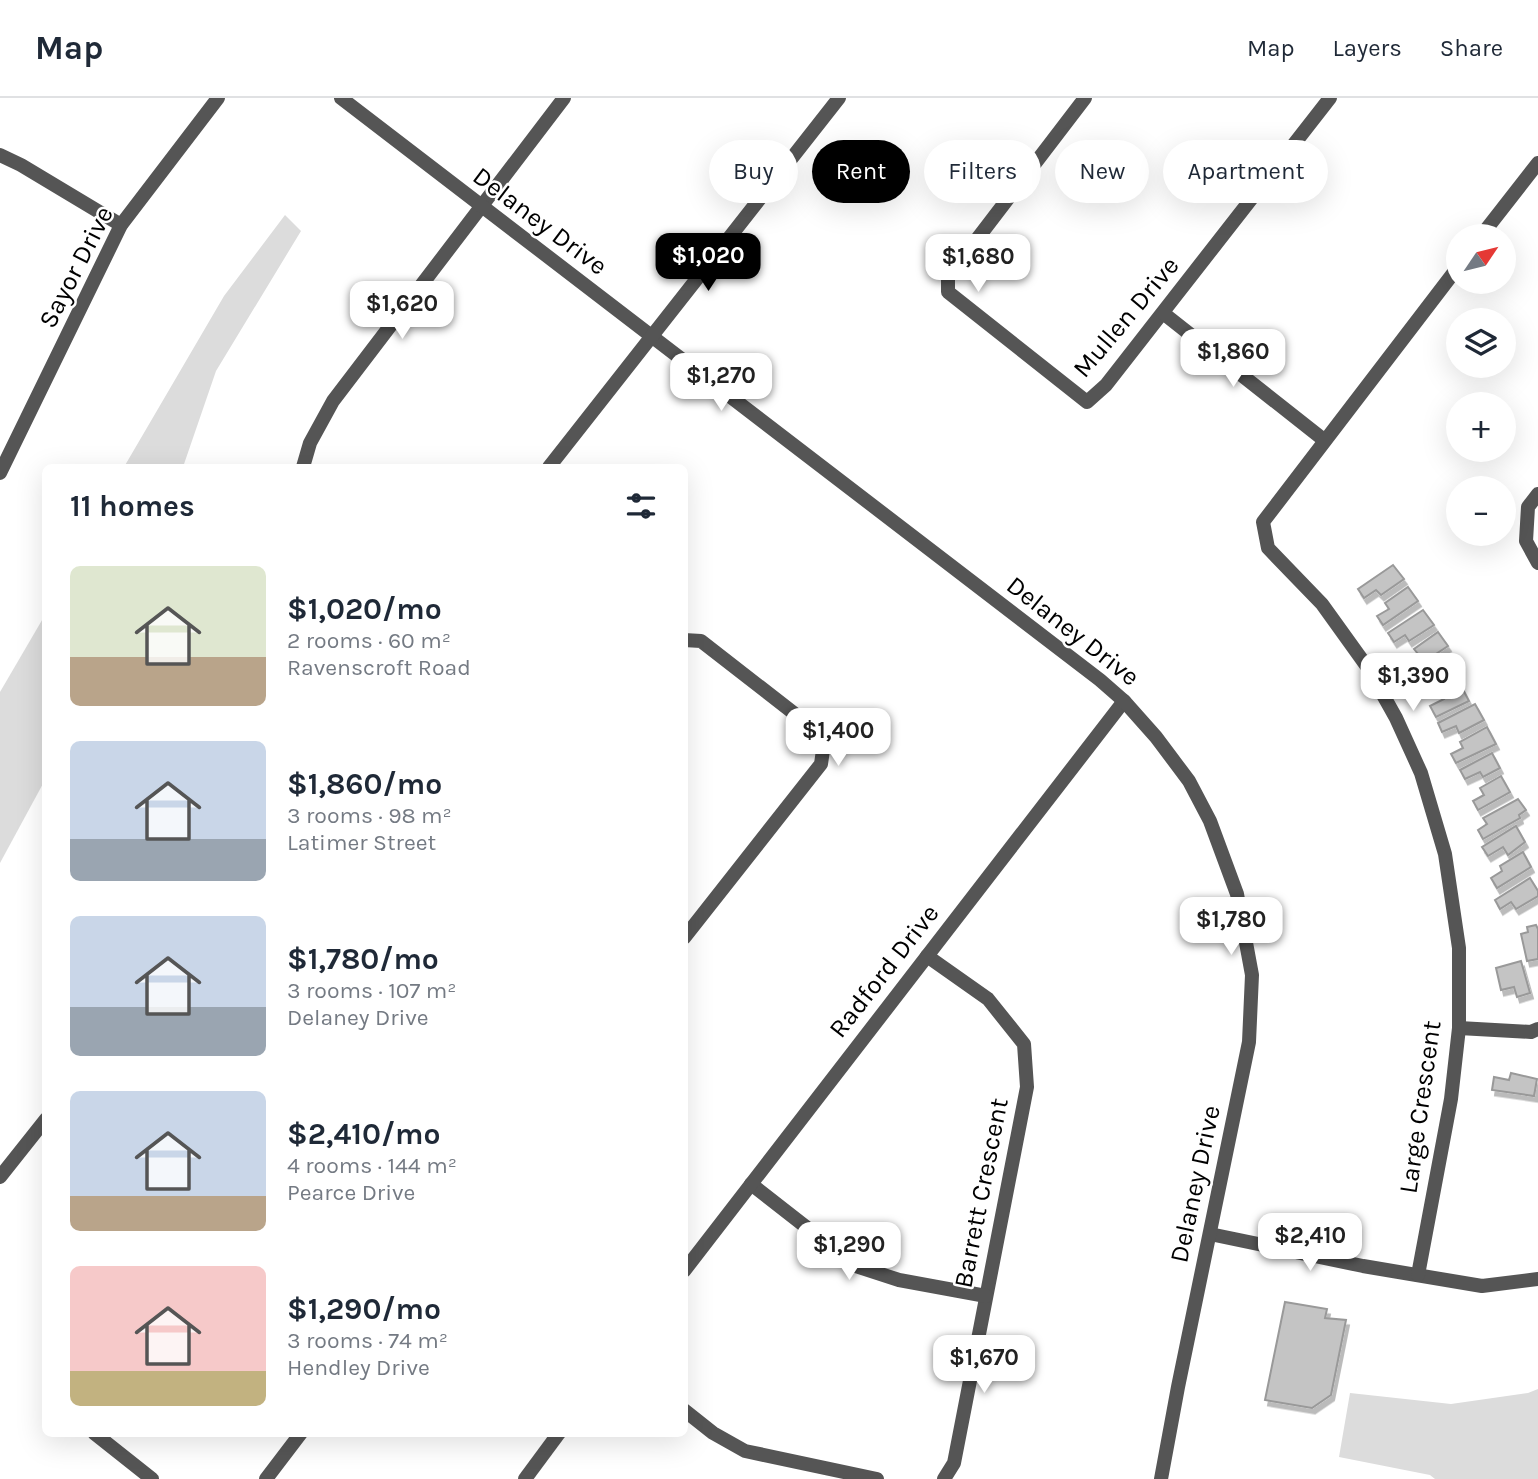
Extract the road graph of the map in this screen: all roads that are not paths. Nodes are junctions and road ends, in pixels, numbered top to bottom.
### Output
1 (218, 98) edge
2 (341, 98) edge
3 (564, 98) edge
4 (839, 98) edge
5 (1085, 98) edge
6 (1330, 98) edge
7 (0, 155) edge
8 (1538, 163) edge
9 (481, 206) junction
10 (1490, 224) edge
11 (121, 225) junction
12 (1446, 282) edge
13 (1163, 313) junction
14 (651, 337) junction
15 (1324, 440) junction
16 (304, 464) edge
17 (551, 464) edge
18 (0, 473) edge
19 (1538, 494) edge
20 (1538, 563) edge
21 (688, 640) edge
22 (1124, 701) junction
23 (688, 933) edge
24 (927, 956) junction
25 (1459, 1028) junction
26 (1538, 1029) edge
27 (42, 1124) edge
28 (0, 1177) edge
29 (751, 1184) junction
30 (1210, 1234) junction
31 (688, 1266) edge
32 (1418, 1275) junction
33 (1538, 1279) edge
34 (986, 1296) junction
35 (688, 1413) edge
36 (99, 1437) edge
37 (298, 1437) edge
38 (556, 1437) edge
39 (152, 1479) edge
40 (266, 1479) edge
41 (525, 1479) edge
42 (877, 1479) edge
43 (944, 1479) edge
44 (1161, 1479) edge

1 - 11 street, Sayor Drive
2 - 9 street, Delaney Drive
3 - 9 street
4 - 14 street
5 - 13 street, Mullen Drive
6 - 13 street, Mullen Drive
7 - 11 street
8 - 10 street
9 - 14 street, Delaney Drive
9 - 16 street
11 - 18 street, Sayor Drive
12 - 15 street, Large Crescent
13 - 15 street
14 - 17 street
14 - 22 street, Delaney Drive
15 - 25 street, Large Crescent
19 - 20 street
21 - 23 street
22 - 24 street, Radford Drive
22 - 30 street, Delaney Drive
24 - 29 street, Radford Drive
24 - 34 street, Barrett Crescent
25 - 26 street
25 - 32 street, Large Crescent
27 - 28 street
29 - 31 street, Radford Drive
29 - 34 street
30 - 32 street
30 - 44 street, Delaney Drive
32 - 33 street
34 - 43 street, Barrett Crescent
35 - 42 street
36 - 39 street
37 - 40 street
38 - 41 street

